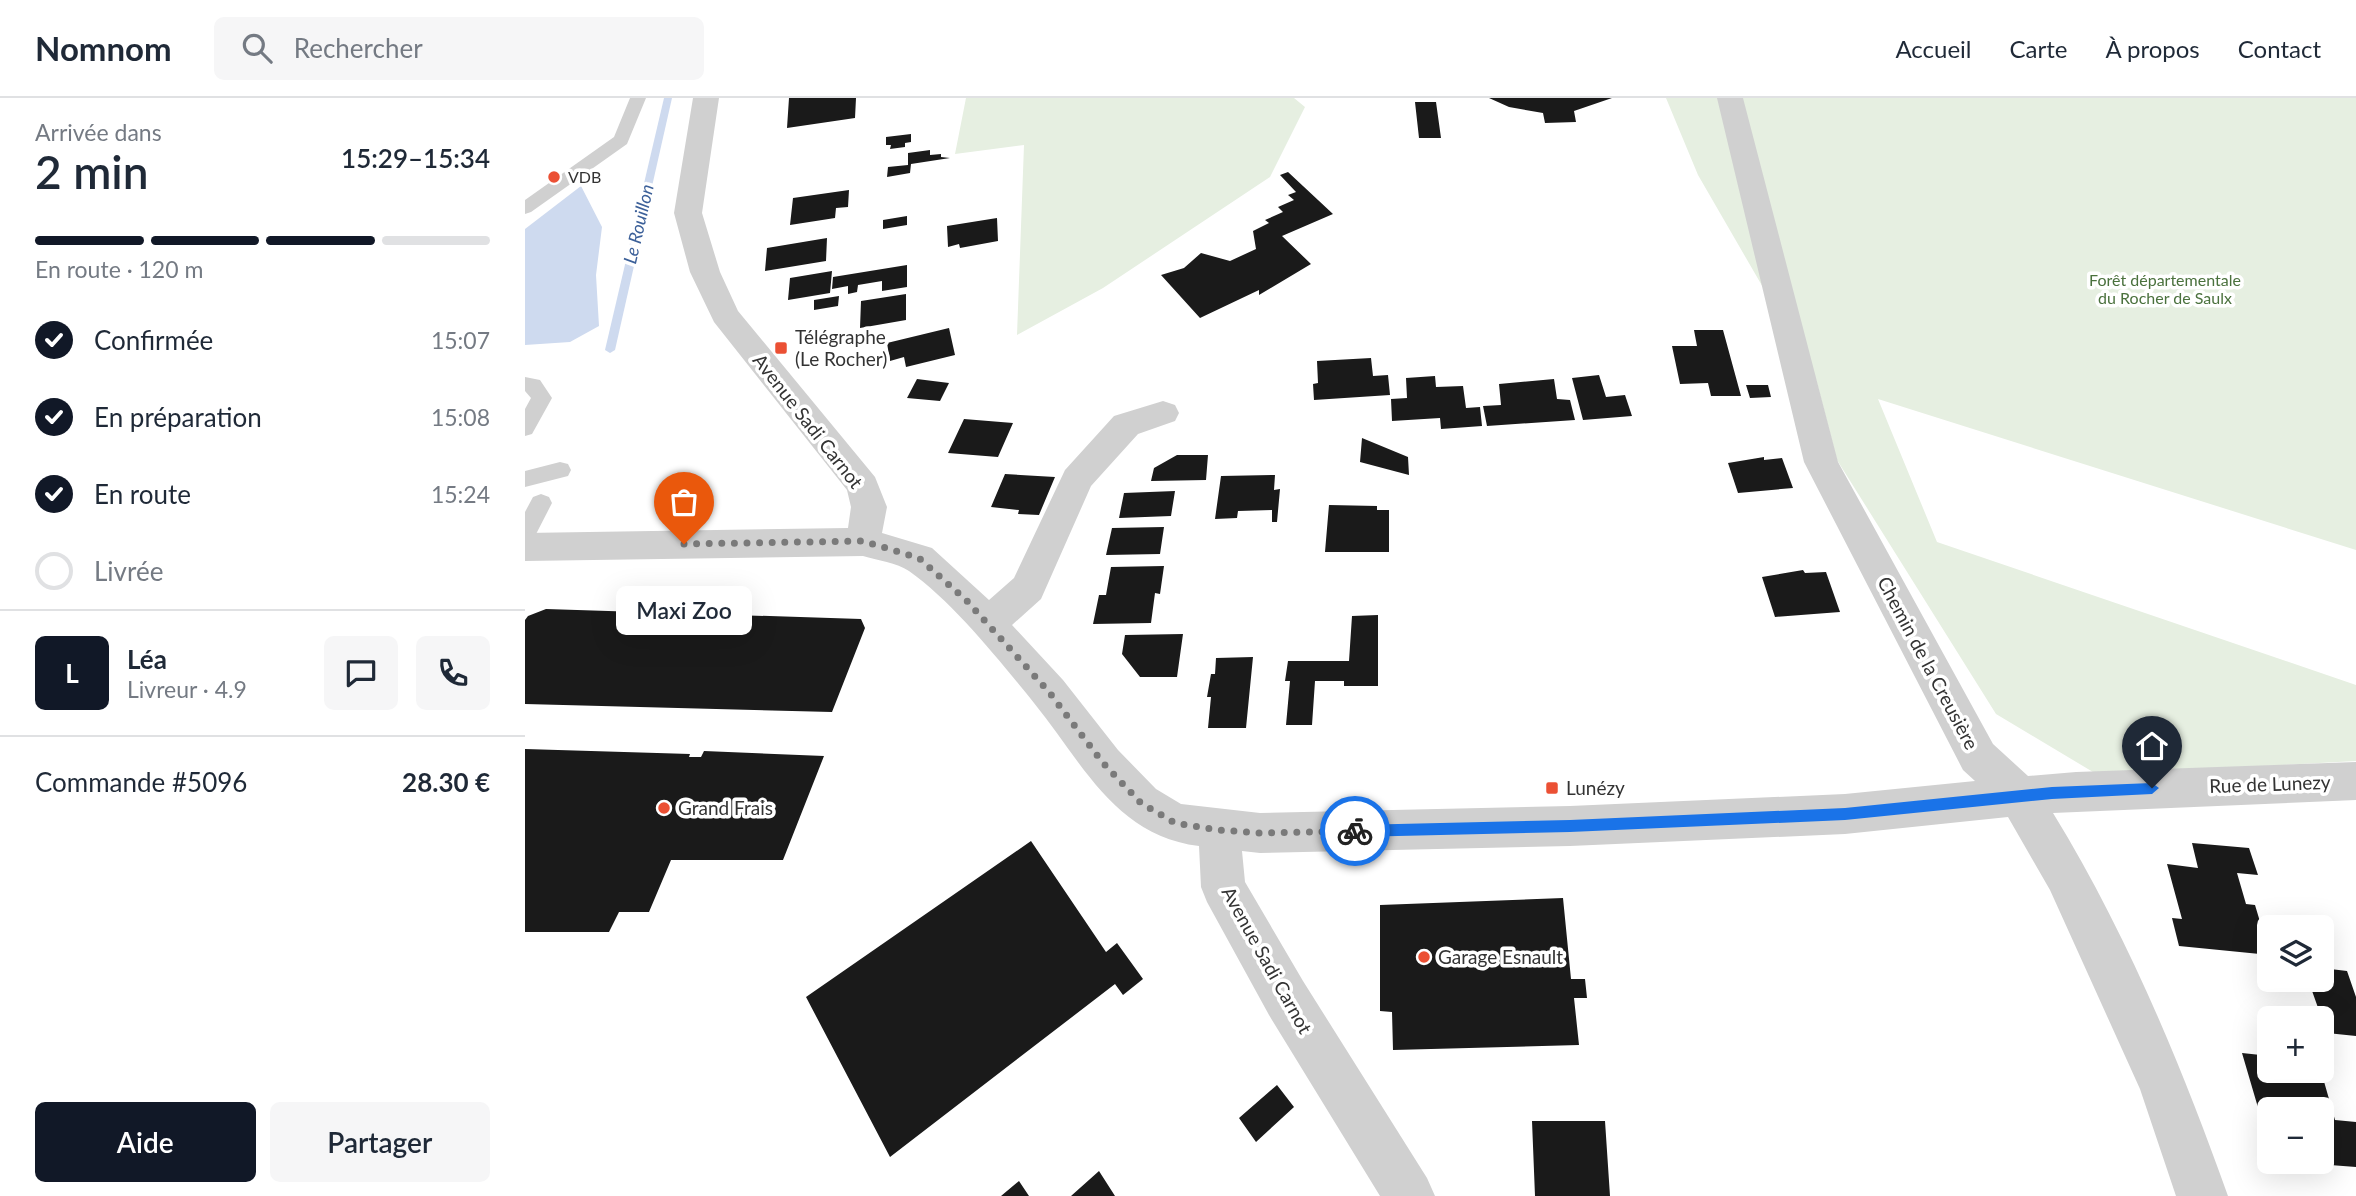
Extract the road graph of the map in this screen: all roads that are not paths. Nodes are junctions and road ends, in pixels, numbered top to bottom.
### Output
1 (638, 98) edge
2 (1730, 98) edge
3 (707, 99) edge
4 (525, 208) edge
5 (525, 384) edge
6 (1163, 413) dead end
7 (525, 428) edge
8 (560, 470) dead end
9 (525, 479) edge
10 (541, 503) dead end
11 (525, 534) edge
12 (863, 541) junction
13 (525, 547) edge
14 (988, 624) junction
15 (2356, 781) edge
16 (2019, 796) junction
17 (1219, 830) junction
18 (1409, 1196) edge
19 (2202, 1196) edge

1 - 4 lane
2 - 16 street, Chemin de la Creusière
3 - 12 street, Avenue Sadi Carnot
5 - 7 lane
6 - 14 street
8 - 9 lane
10 - 11 lane
12 - 13 street
12 - 14 street
14 - 17 street
15 - 16 street, Rue de Lunezy
16 - 17 street, Rue de Lunezy
16 - 19 street, Chemin de la Creusière
17 - 18 street, Avenue Sadi Carnot

